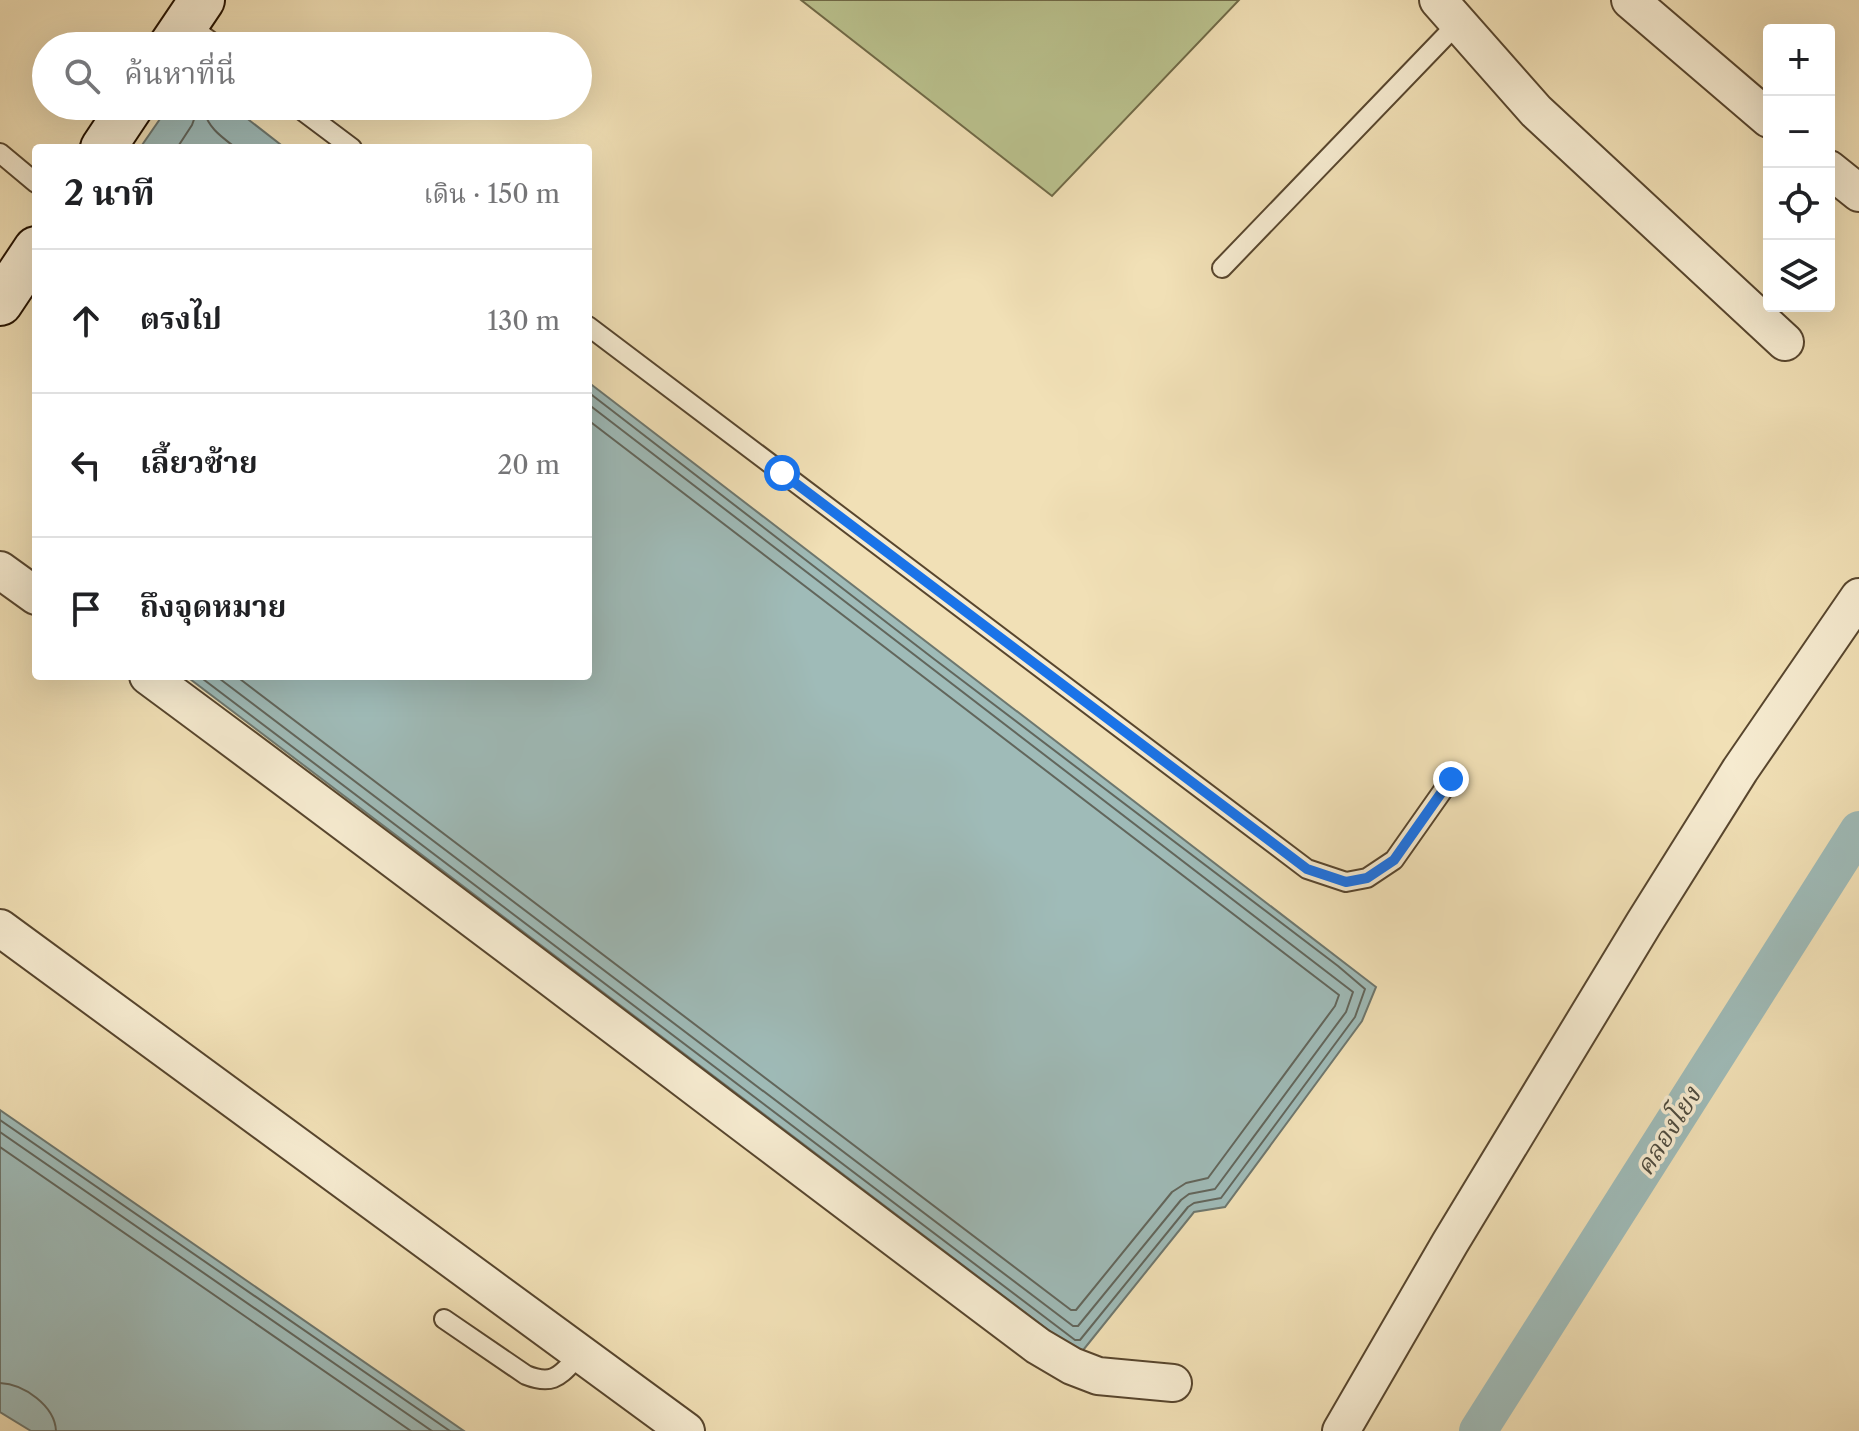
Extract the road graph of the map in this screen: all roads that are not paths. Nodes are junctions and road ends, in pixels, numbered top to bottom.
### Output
1 (1630, 0) edge
2 (1448, 11) edge
3 (1763, 114) edge
4 (122, 120) edge
5 (315, 120) edge
6 (106, 144) edge
7 (347, 144) edge
8 (0, 153) edge
9 (1835, 174) edge
10 (32, 180) edge
11 (1859, 193) edge
12 (32, 255) edge
13 (1222, 268) dead end
14 (0, 303) edge
15 (592, 329) edge
16 (1785, 342) dead end
17 (0, 570) edge
18 (32, 593) edge
19 (1859, 597) edge
20 (153, 680) edge
21 (1451, 779) dead end
22 (0, 928) edge
23 (444, 1319) dead end
24 (581, 1354) junction
25 (1173, 1383) dead end
26 (686, 1431) edge
27 (1341, 1431) edge

1 - 3 street
2 - 13 lane
2 - 16 street
4 - 6 street
5 - 7 lane
8 - 10 lane
9 - 11 street
12 - 14 street
15 - 21 lane
17 - 18 street
19 - 27 street
20 - 25 street
22 - 24 street
23 - 24 lane
24 - 26 street

